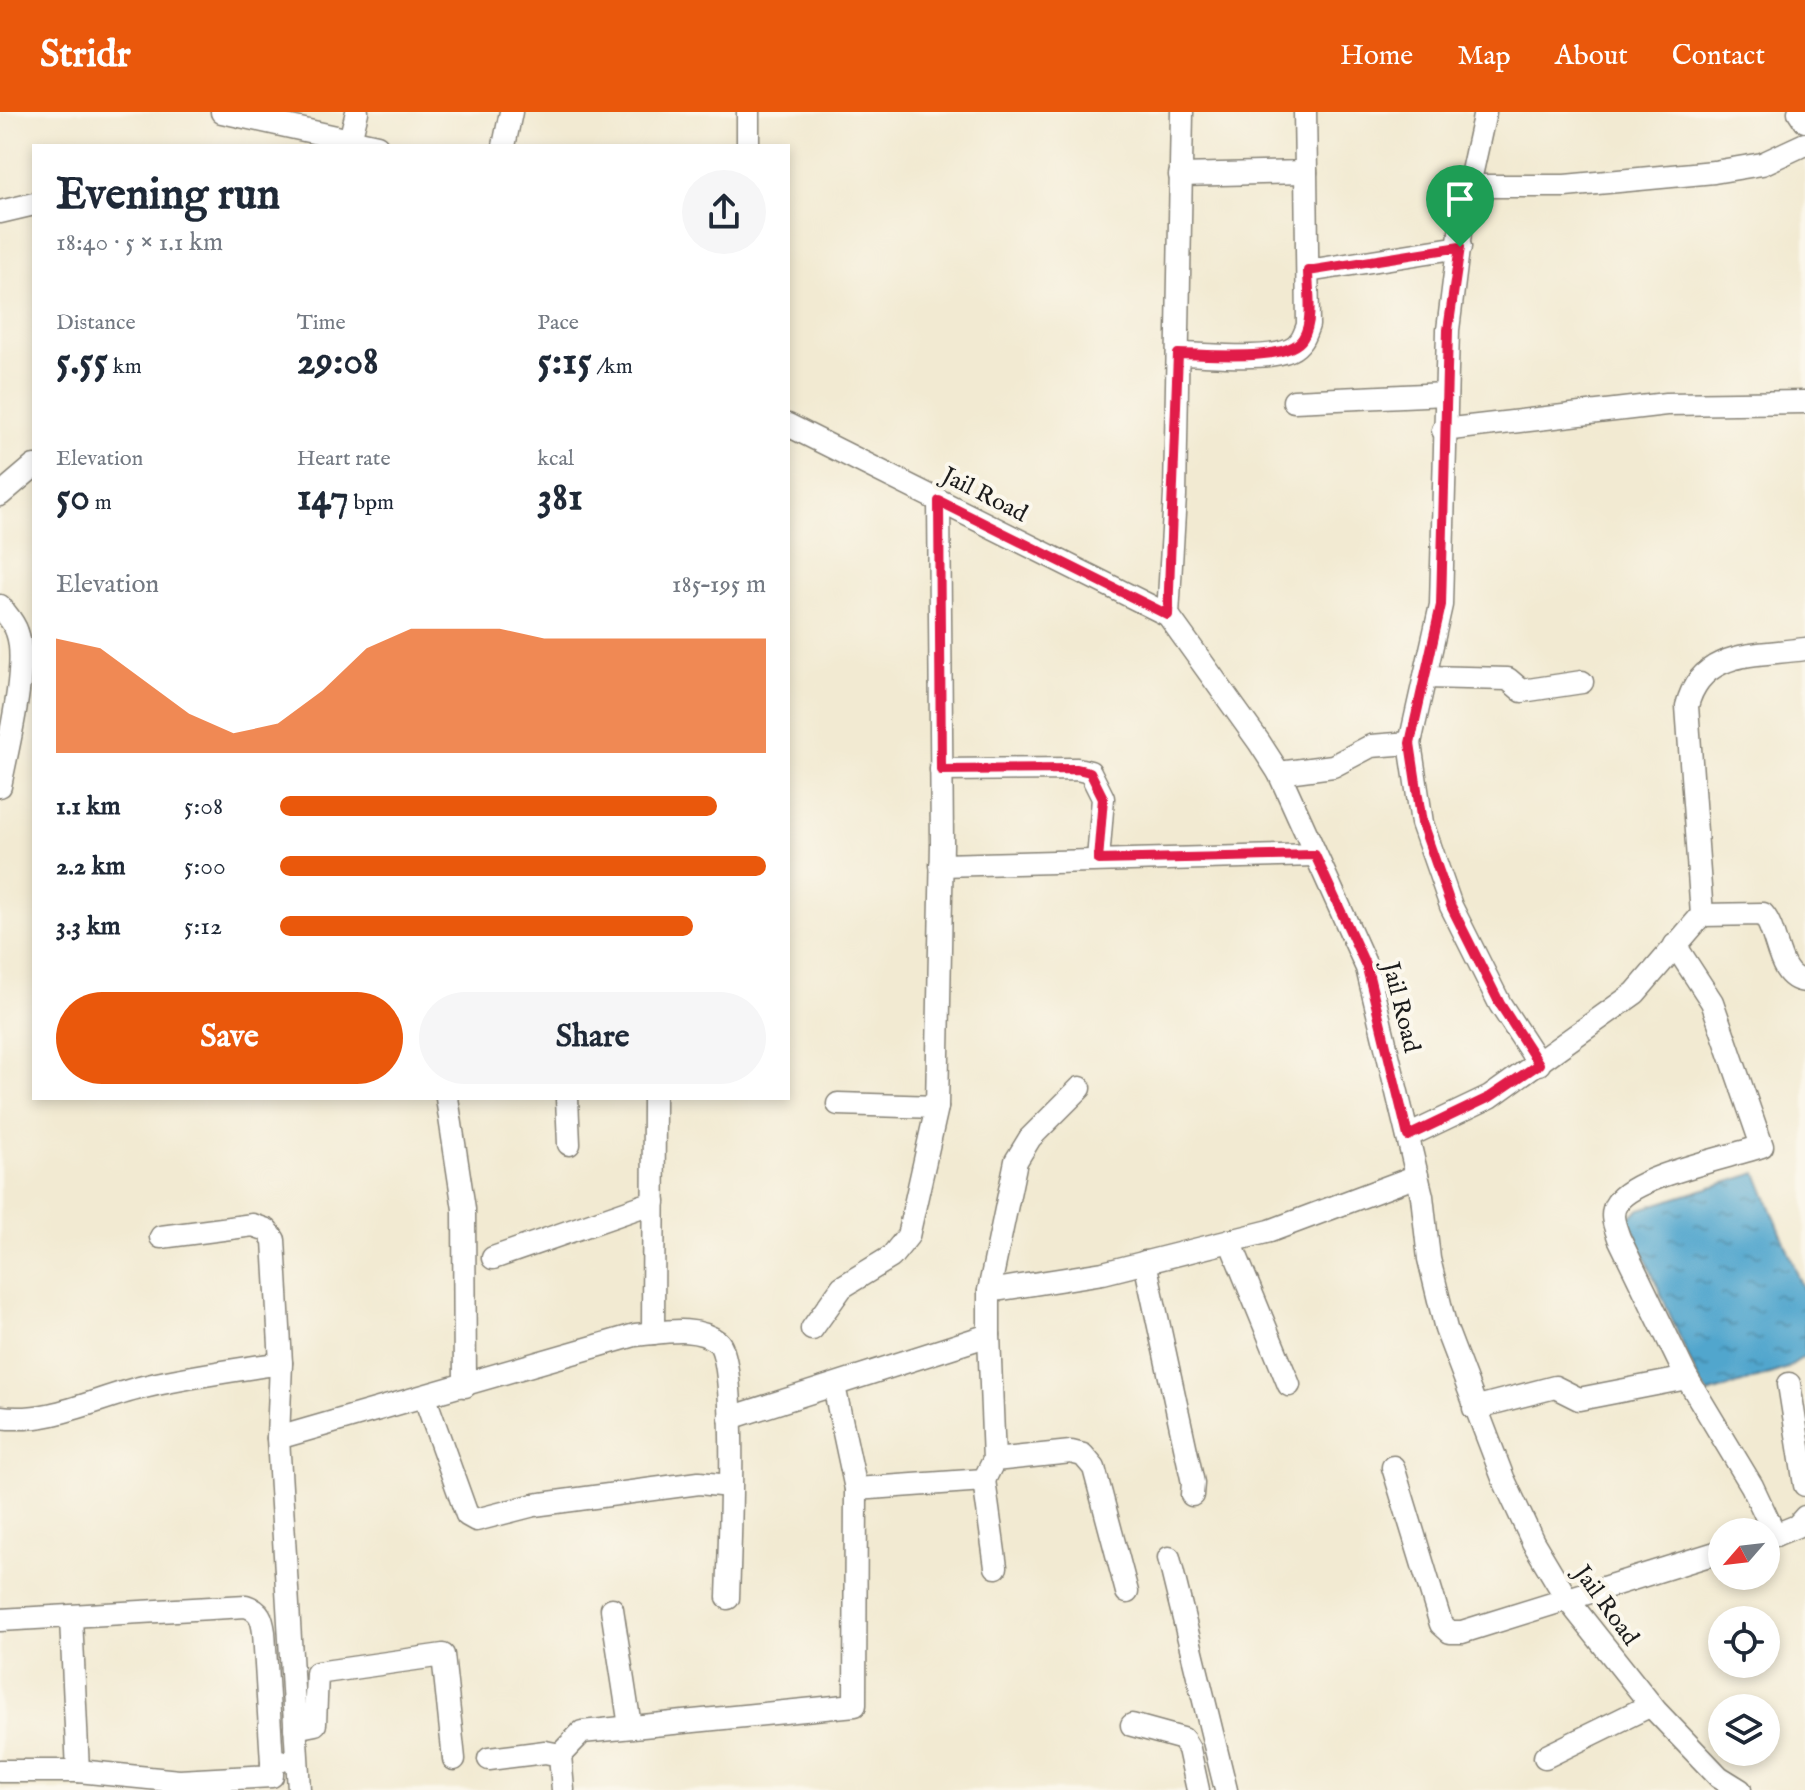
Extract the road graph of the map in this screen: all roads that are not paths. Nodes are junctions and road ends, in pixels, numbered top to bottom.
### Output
1 (222, 112) edge
2 (357, 112) edge
3 (511, 112) edge
4 (748, 112) edge
5 (1182, 112) edge
6 (1305, 112) edge
7 (1485, 112) edge
8 (1799, 112) edge
9 (1805, 121) edge
10 (350, 140) junction
11 (368, 144) edge
12 (504, 144) edge
13 (748, 144) edge
14 (1805, 144) edge
15 (1306, 172) junction
16 (1180, 175) junction
17 (1468, 186) junction
18 (32, 204) edge
19 (0, 212) edge
20 (1460, 247) junction
21 (1308, 271) junction
22 (1178, 354) junction
23 (1446, 394) junction
24 (1294, 401) dead end
25 (1805, 402) edge
26 (790, 426) edge
27 (1443, 430) junction
28 (32, 468) edge
29 (0, 495) edge
30 (939, 501) junction
31 (0, 606) edge
32 (1168, 615) junction
33 (1805, 649) edge
34 (1425, 677) junction
35 (1582, 682) dead end
36 (1410, 743) junction
37 (941, 770) junction
38 (1279, 773) junction
39 (0, 786) edge
40 (1315, 855) junction
41 (1098, 860) junction
42 (941, 865) junction
43 (1702, 915) junction
44 (1675, 945) junction
45 (1805, 981) edge
46 (1539, 1064) junction
47 (1080, 1088) dead end
48 (447, 1100) edge
49 (567, 1100) edge
50 (654, 1100) edge
51 (838, 1104) dead end
52 (937, 1107) junction
53 (1408, 1136) junction
54 (569, 1144) dead end
55 (1417, 1176) junction
56 (654, 1202) junction
57 (161, 1237) dead end
58 (1230, 1241) junction
59 (493, 1258) dead end
60 (1145, 1262) junction
61 (989, 1291) junction
62 (812, 1329) dead end
63 (653, 1333) junction
64 (989, 1335) junction
65 (281, 1363) junction
66 (1687, 1378) junction
67 (1789, 1384) dead end
68 (1289, 1385) dead end
69 (465, 1386) junction
70 (834, 1386) junction
71 (425, 1398) junction
72 (1474, 1408) junction
73 (0, 1417) edge
74 (730, 1418) junction
75 (278, 1438) junction
76 (1393, 1467) dead end
77 (989, 1470) junction
78 (1805, 1485) edge
79 (730, 1486) junction
80 (856, 1489) junction
81 (1192, 1495) dead end
82 (1805, 1517) edge
83 (1764, 1518) edge
84 (1780, 1532) edge
85 (1708, 1555) edge
86 (1169, 1558) dead end
87 (996, 1567) dead end
88 (1127, 1592) dead end
89 (728, 1598) dead end
90 (1567, 1599) junction
91 (612, 1609) dead end
92 (71, 1618) junction
93 (0, 1620) edge
94 (1651, 1705) junction
95 (1132, 1725) dead end
96 (630, 1726) junction
97 (295, 1728) junction
98 (560, 1755) junction
99 (1545, 1757) dead end
100 (297, 1759) junction
101 (454, 1759) dead end
102 (489, 1759) dead end
103 (272, 1762) junction
104 (0, 1771) edge
105 (78, 1771) junction
106 (299, 1790) edge
107 (563, 1790) edge
108 (1198, 1790) edge
109 (1226, 1790) edge
110 (1740, 1790) edge

1 - 10 street
2 - 10 street
3 - 12 street
4 - 13 street
5 - 16 street
6 - 15 street
7 - 17 street
8 - 9 street
10 - 11 street
14 - 17 street
15 - 16 street
15 - 21 street
16 - 22 street
17 - 20 street
18 - 19 street
20 - 21 street
20 - 23 street
21 - 22 street
22 - 32 street
23 - 24 street
23 - 27 street
25 - 27 street
26 - 30 street, Jail Road
27 - 34 street
28 - 29 street
30 - 32 street, Jail Road
30 - 37 street
31 - 39 street
32 - 38 street, Jail Road
33 - 43 street
34 - 35 street
34 - 36 street
36 - 38 street
36 - 46 street
37 - 41 street
37 - 42 street
38 - 40 street, Jail Road
40 - 41 street
40 - 53 street, Jail Road
41 - 42 street
42 - 52 street
43 - 44 street
43 - 45 street
44 - 46 street
44 - 66 street
46 - 53 street
47 - 61 street
48 - 69 street
49 - 54 street
50 - 56 street
51 - 52 street
52 - 62 street
53 - 55 street, Jail Road
55 - 58 street
55 - 72 street, Jail Road
56 - 59 street
56 - 63 street
57 - 65 street
58 - 60 street
58 - 68 street
60 - 61 street
60 - 81 street
61 - 64 street
63 - 69 street
63 - 74 street
64 - 70 street
64 - 77 street
65 - 73 street
65 - 75 street
66 - 72 street
66 - 83 street
67 - 78 street
69 - 71 street
70 - 74 street
70 - 80 street
71 - 75 street
71 - 79 street
72 - 90 street, Jail Road
74 - 79 street
75 - 97 street
76 - 90 street
77 - 80 street
77 - 87 street
77 - 88 street
79 - 89 street
80 - 96 street
82 - 84 street
85 - 90 street
86 - 109 street
90 - 94 street, Jail Road
91 - 96 street
92 - 93 street
92 - 103 street
92 - 105 street
94 - 99 street
94 - 110 street, Jail Road
95 - 108 street
96 - 98 street
97 - 100 street
97 - 101 street
98 - 102 street
98 - 107 street
100 - 103 street
100 - 106 street
103 - 105 street
104 - 105 street

